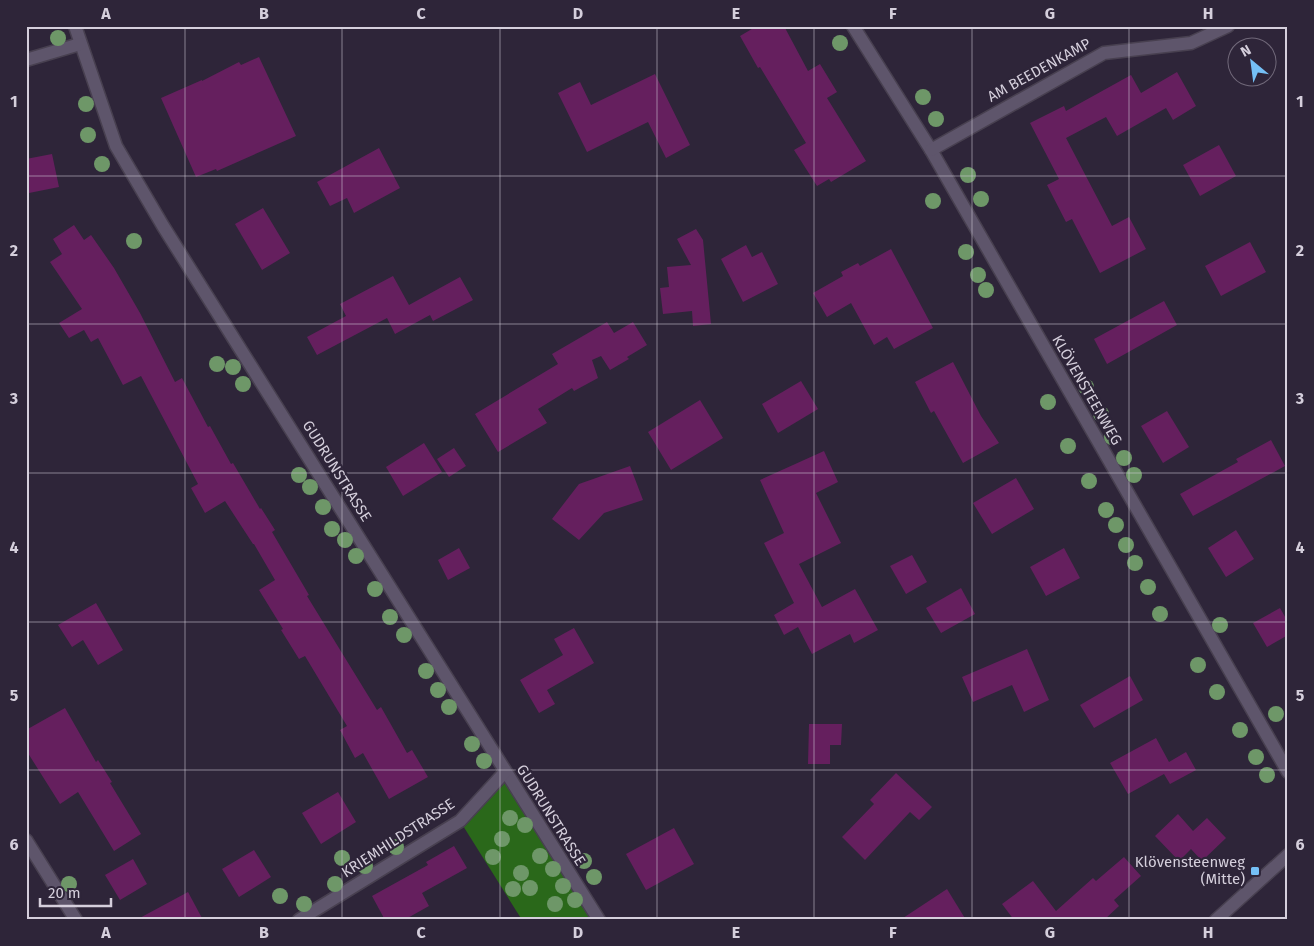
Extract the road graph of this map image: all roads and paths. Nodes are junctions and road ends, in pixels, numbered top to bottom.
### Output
1 (75, 26) edge
2 (853, 26) edge
3 (1228, 26) edge
4 (80, 44) junction
5 (26, 60) edge
6 (931, 150) junction
7 (505, 772) junction
8 (1288, 772) edge
9 (26, 840) edge
10 (1288, 855) edge
11 (76, 920) edge
12 (299, 920) edge
13 (598, 920) edge
14 (1216, 920) edge

1 - 4 street, GUDRUNSTRASSE
2 - 6 street, KLÖVENSTEENWEG
3 - 6 street, AM BEEDENKAMP
4 - 5 street
4 - 7 street, GUDRUNSTRASSE
6 - 8 street, KLÖVENSTEENWEG
7 - 12 street, KRIEMHILDSTRASSE
7 - 13 street, GUDRUNSTRASSE
9 - 11 street
10 - 14 street

